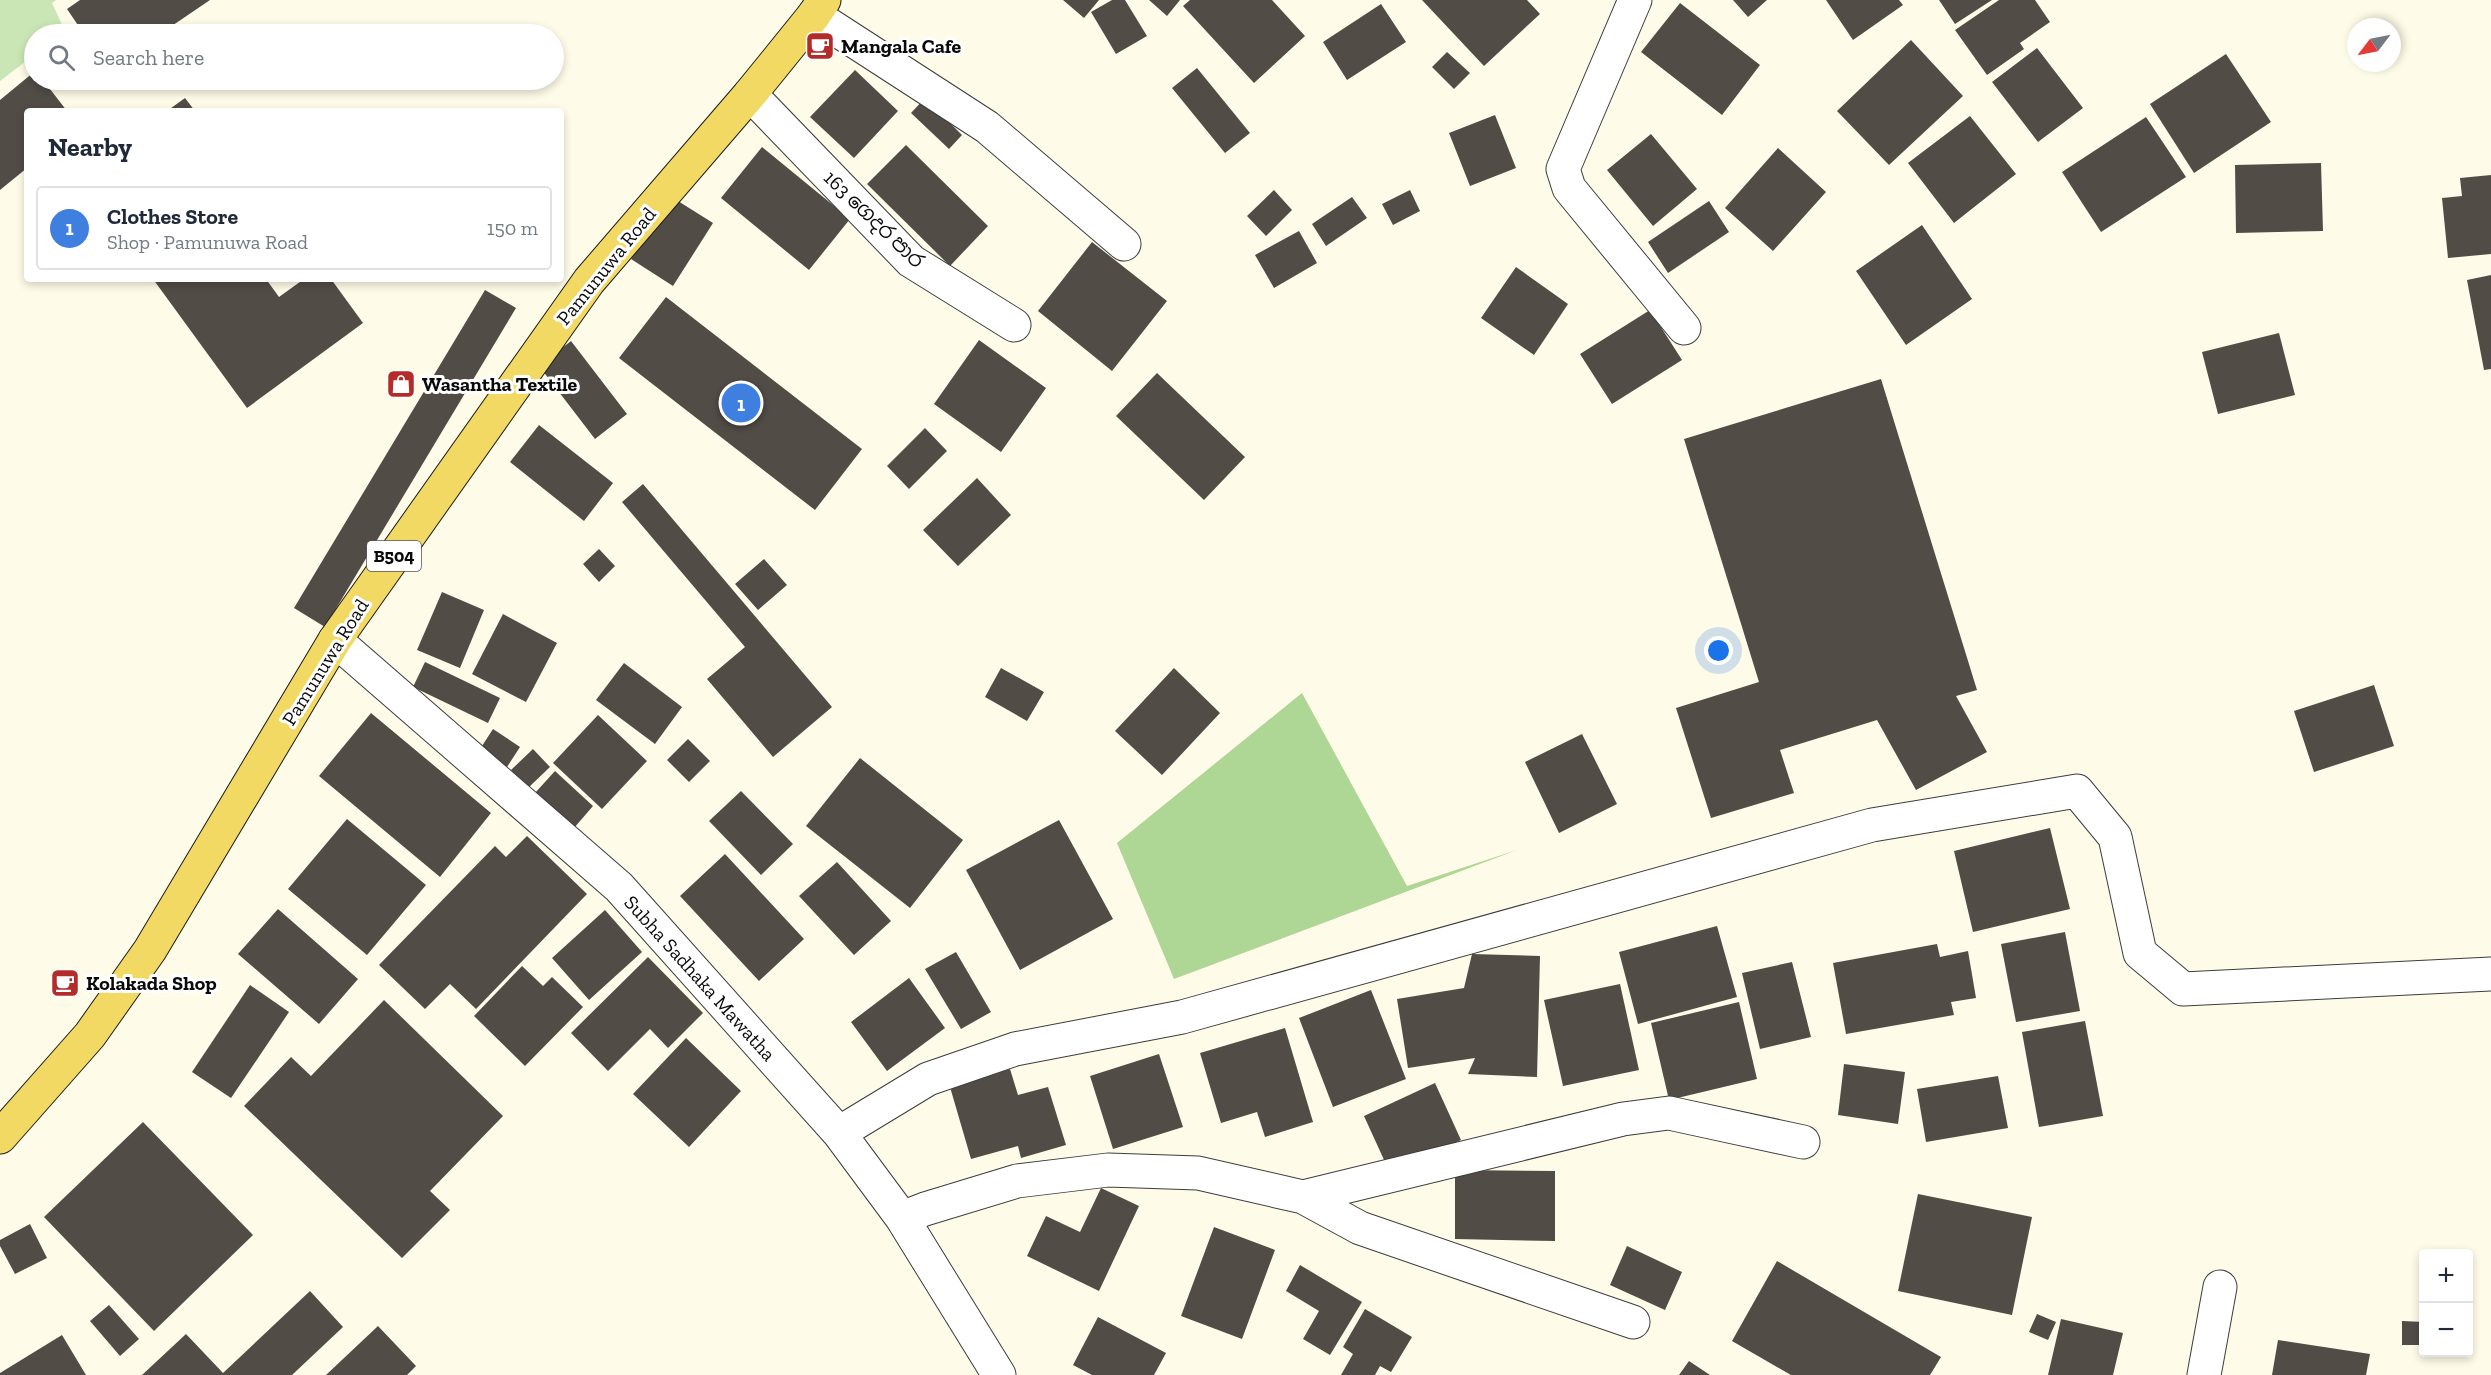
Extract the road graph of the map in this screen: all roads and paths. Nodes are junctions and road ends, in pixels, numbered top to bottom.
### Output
1 (1635, 0) edge
2 (819, 8) edge
3 (750, 94) junction
4 (1124, 244) dead end
5 (1014, 325) dead end
6 (1684, 328) dead end
7 (335, 640) junction
8 (2491, 974) edge
9 (839, 1133) junction
10 (0, 1137) edge
11 (1803, 1142) dead end
12 (1304, 1197) junction
13 (902, 1218) junction
14 (2220, 1287) dead end
15 (1633, 1322) dead end
16 (999, 1375) edge
17 (2204, 1375) edge

1 - 6 street
2 - 3 main road, Pamunuwa Road / B504
2 - 4 street
3 - 5 street, 163 ගෙදර පාර
3 - 7 main road, Pamunuwa Road / B504
7 - 9 street, Subha Sadhaka Mawatha
7 - 10 main road, Pamunuwa Road / B504
8 - 9 street
9 - 13 street, Subha Sadhaka Mawatha
11 - 12 street
12 - 13 street
12 - 15 street
13 - 16 street, Subha Sadhaka Mawatha
14 - 17 street

